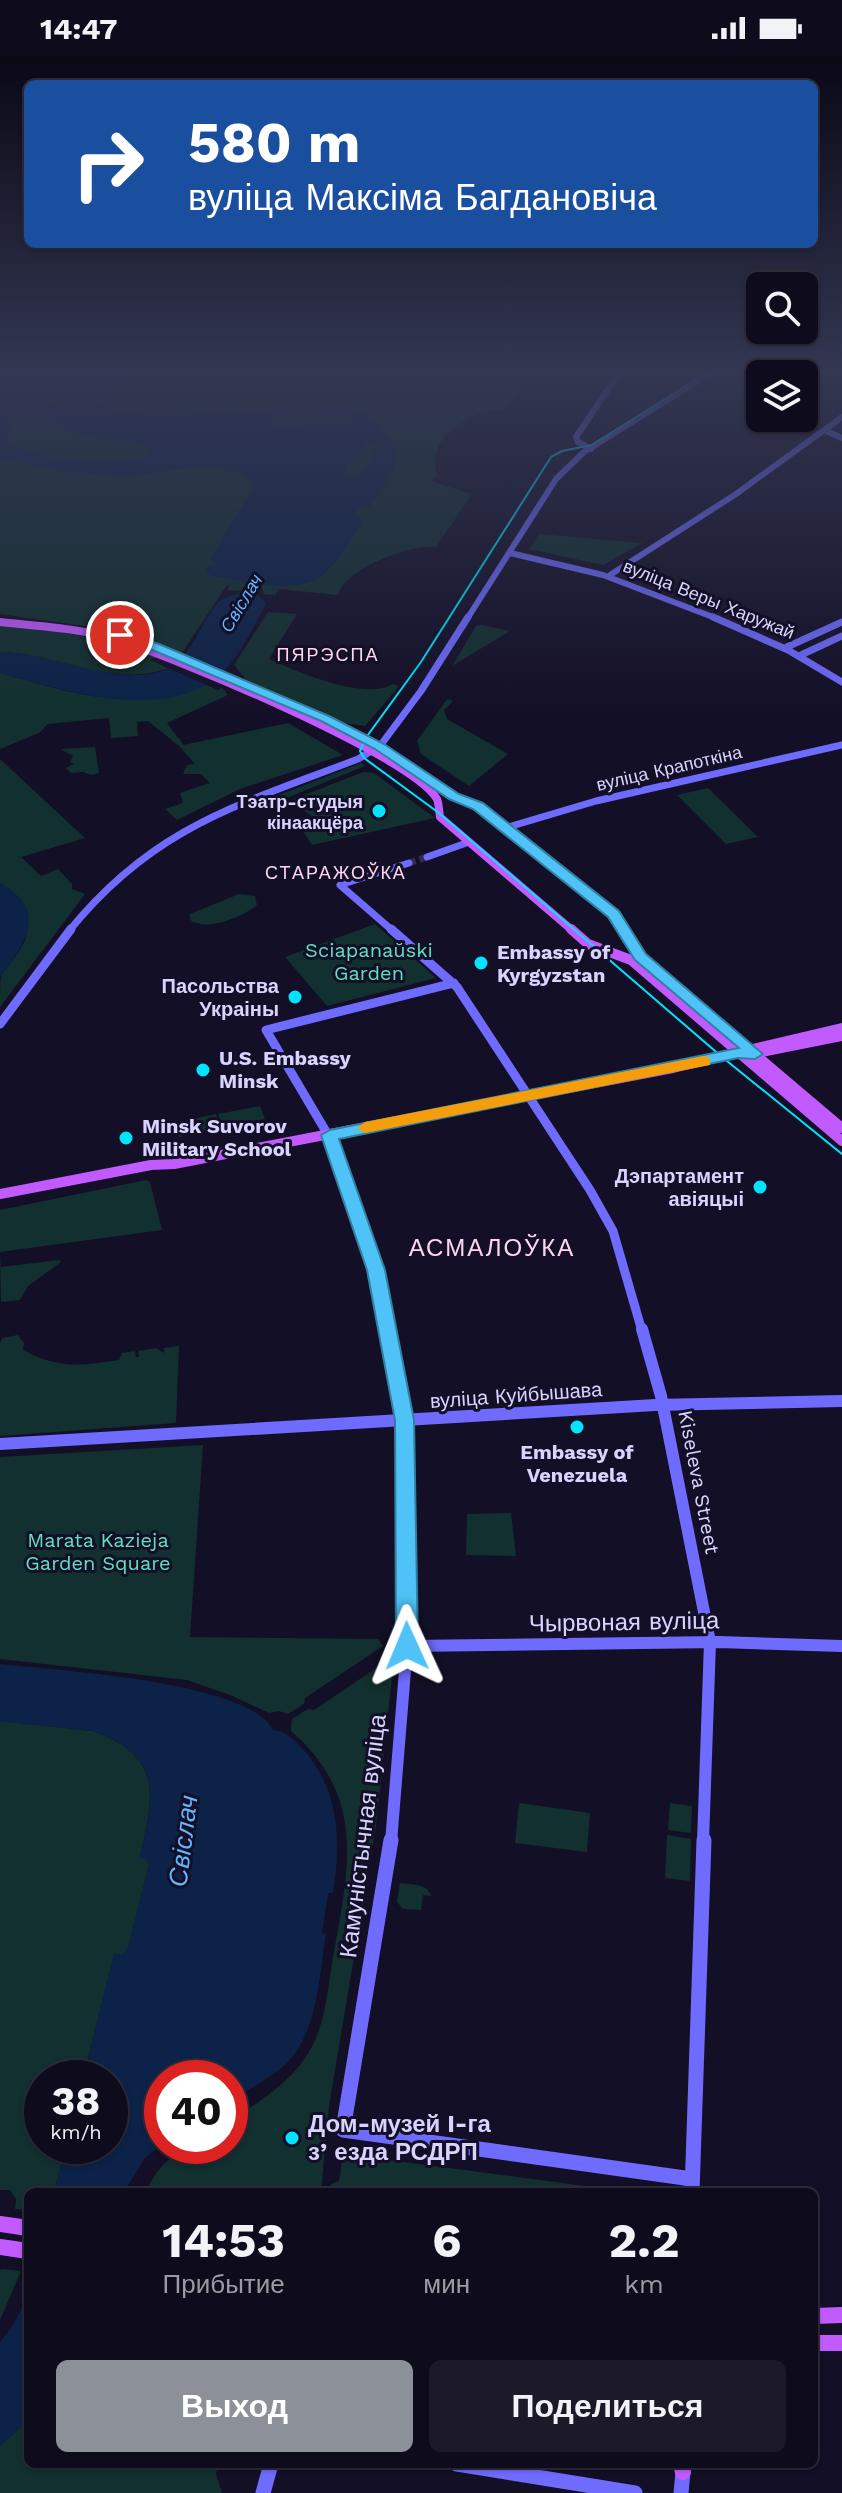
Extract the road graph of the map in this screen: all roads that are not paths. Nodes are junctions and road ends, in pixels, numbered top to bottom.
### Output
1 (551, 487) edge
2 (746, 487) edge
3 (510, 553) junction
4 (610, 575) junction
5 (0, 620) edge
6 (842, 622) edge
7 (842, 636) edge
8 (787, 647) junction
9 (801, 655) junction
10 (842, 672) edge
11 (830, 674) junction
12 (842, 682) edge
13 (842, 745) edge
14 (376, 749) junction
15 (505, 828) junction
16 (469, 842) junction
17 (427, 857) tunnel mouth
18 (409, 863) tunnel mouth
19 (638, 961) junction
20 (454, 983) junction
21 (0, 1024) edge
22 (842, 1028) edge
23 (842, 1036) edge
24 (780, 1048) junction
25 (747, 1052) junction
26 (772, 1069) junction
27 (529, 1095) junction
28 (842, 1128) edge
29 (330, 1135) junction
30 (842, 1141) edge
31 (159, 1166) junction
32 (0, 1194) edge
33 (0, 1200) edge
34 (842, 1401) edge
35 (663, 1405) junction
36 (405, 1420) junction
37 (0, 1444) edge
38 (710, 1642) junction
39 (407, 1646) junction
40 (842, 1646) edge
41 (692, 2186) edge
42 (0, 2224) edge
43 (24, 2228) edge
44 (0, 2247) edge
45 (23, 2251) edge
46 (842, 2315) edge
47 (818, 2316) edge
48 (818, 2343) edge
49 (842, 2343) edge
50 (270, 2468) edge
51 (482, 2468) edge
52 (683, 2468) edge
53 (263, 2493) edge
54 (635, 2493) edge
55 (681, 2493) edge

1 - 3 street
2 - 4 street
3 - 4 street, вуліца Веры Харужай
3 - 14 street
4 - 8 street, вуліца Веры Харужай
5 - 14 main road
6 - 8 street
7 - 9 street
8 - 9 street, вуліца Веры Харужай
9 - 11 street, вуліца Веры Харужай
10 - 11 street
11 - 12 street, вуліца Веры Харужай
13 - 15 street, вуліца Крапоткіна
14 - 15 main road
14 - 16 main road
14 - 21 street
15 - 19 main road
16 - 17 street
16 - 19 main road
18 - 20 street, Kiseleva Street
19 - 25 main road
20 - 27 street, Kiseleva Street
20 - 29 street, Камуністычная вуліца
22 - 25 main road
23 - 24 main road
24 - 25 main road
24 - 26 main road
25 - 26 main road
25 - 27 main road
25 - 30 main road
26 - 28 main road
27 - 29 main road
27 - 35 street, Kiseleva Street
29 - 31 main road
29 - 36 street, Камуністычная вуліца
31 - 32 main road
31 - 33 main road
34 - 35 street, вуліца Куйбышава
35 - 36 street, вуліца Куйбышава
35 - 38 street, Kiseleva Street
36 - 37 street, вуліца Куйбышава
36 - 39 street, Камуністычная вуліца
38 - 39 street, Чырвоная вуліца
38 - 40 street, Чырвоная вуліца
38 - 41 street, Kiseleva Street
39 - 41 street, Камуністычная вуліца
42 - 43 main road
44 - 45 main road
46 - 47 main road
48 - 49 main road
50 - 53 street
51 - 54 street
52 - 55 street

